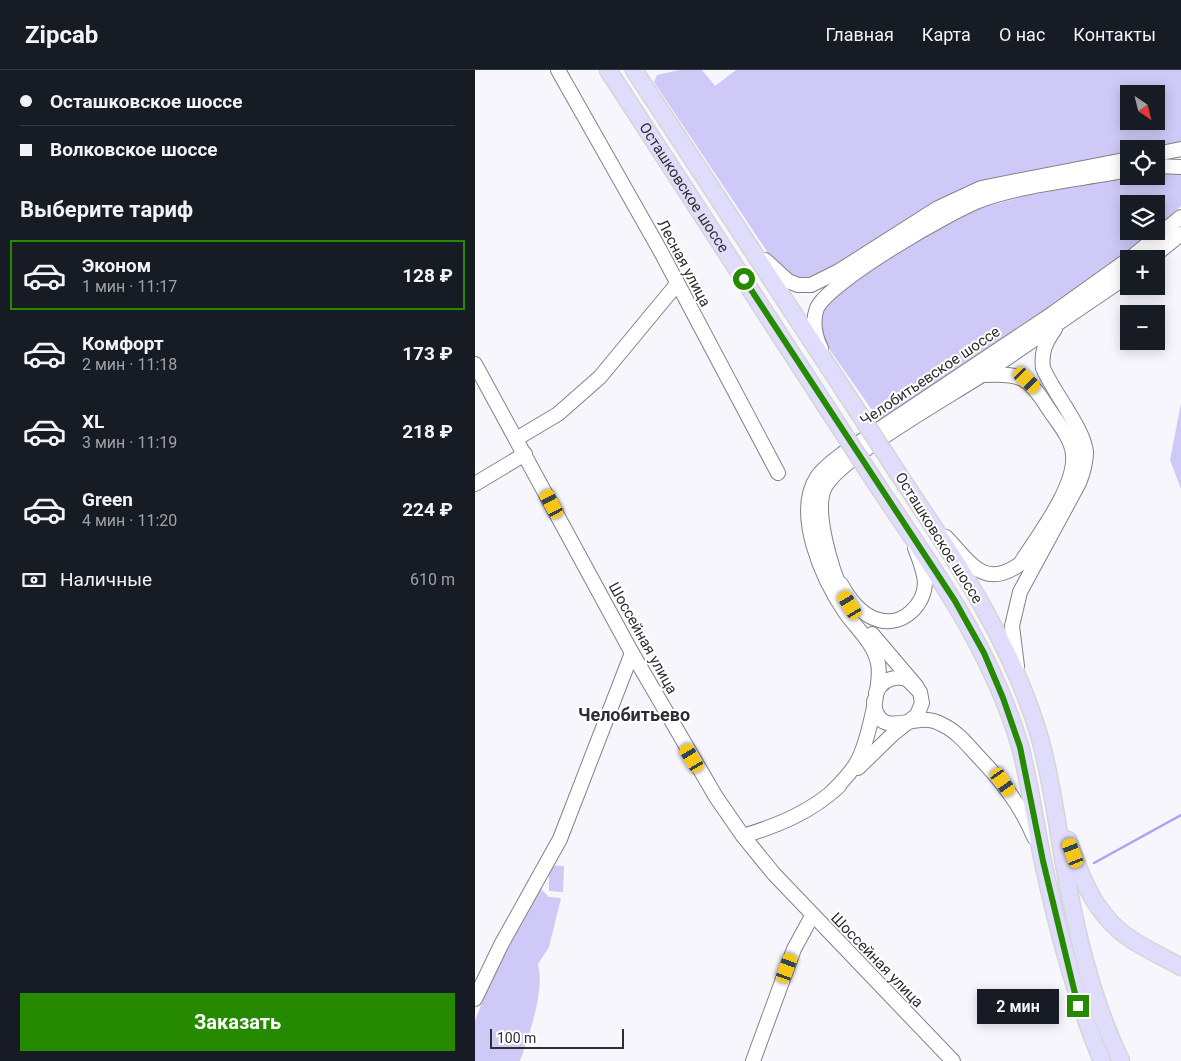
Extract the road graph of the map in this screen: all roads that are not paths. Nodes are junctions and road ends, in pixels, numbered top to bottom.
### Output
1 (558, 70) edge
2 (608, 70) edge
3 (634, 70) edge
4 (1181, 149) edge
5 (1165, 152) edge
6 (1120, 161) edge
7 (1165, 166) edge
8 (1181, 167) edge
9 (1120, 172) edge
10 (1181, 212) edge
11 (1181, 217) edge
12 (736, 226) junction
13 (1166, 230) junction
14 (1181, 234) edge
15 (1161, 250) edge
16 (1120, 280) edge
17 (677, 284) junction
18 (1059, 323) junction
19 (475, 364) edge
20 (982, 375) junction
21 (847, 395) junction
22 (516, 439) junction
23 (525, 454) junction
24 (778, 473) dead end
25 (475, 484) edge
26 (920, 506) junction
27 (899, 516) junction
28 (832, 564) junction
29 (632, 653) junction
30 (917, 686) junction
31 (1023, 691) junction
32 (875, 696) junction
33 (909, 722) junction
34 (833, 791) junction
35 (1054, 804) junction
36 (743, 836) junction
37 (1043, 861) junction
38 (812, 916) junction
39 (1181, 967) edge
40 (1068, 969) junction
41 (475, 999) edge
42 (753, 1061) edge
43 (953, 1061) edge
44 (1092, 1061) edge
45 (1102, 1061) edge
46 (1121, 1061) edge

1 - 17 street, Лесная улица
2 - 27 main road, Осташковское шоссе, bridge
3 - 12 main road, Осташковское шоссе
4 - 5 street
6 - 12 street
7 - 8 street
9 - 21 street
10 - 13 street
11 - 13 street, Челобитьевское шоссе
12 - 21 main road, Осташковское шоссе
13 - 32 street, Челобитьевское шоссе
14 - 15 street
16 - 18 street, Челобитьевское шоссе
17 - 22 street
17 - 24 street, Лесная улица
18 - 20 street, Челобитьевское шоссе
18 - 31 street
19 - 22 street, Шоссейная улица
20 - 26 street
20 - 28 street, Челобитьевское шоссе
21 - 26 main road, Осташковское шоссе, bridge
22 - 23 street, Шоссейная улица
23 - 25 street
23 - 29 street, Шоссейная улица
26 - 31 main road, Осташковское шоссе
27 - 28 street
27 - 37 main road, Осташковское шоссе
28 - 30 street, Челобитьевское шоссе
29 - 36 street, Шоссейная улица
29 - 41 street
30 - 32 street
30 - 33 street, Челобитьевское шоссе
31 - 35 main road, Осташковское шоссе
32 - 33 street
32 - 34 street, Челобитьевское шоссе
33 - 34 street, Челобитьевское шоссе
33 - 37 street
34 - 36 street, Челобитьевское шоссе
35 - 39 main road
35 - 46 main road, Осташковское шоссе
36 - 38 street, Шоссейная улица
37 - 40 main road, Осташковское шоссе
38 - 42 street
38 - 43 street, Шоссейная улица
40 - 44 main road
40 - 45 main road, Осташковское шоссе

